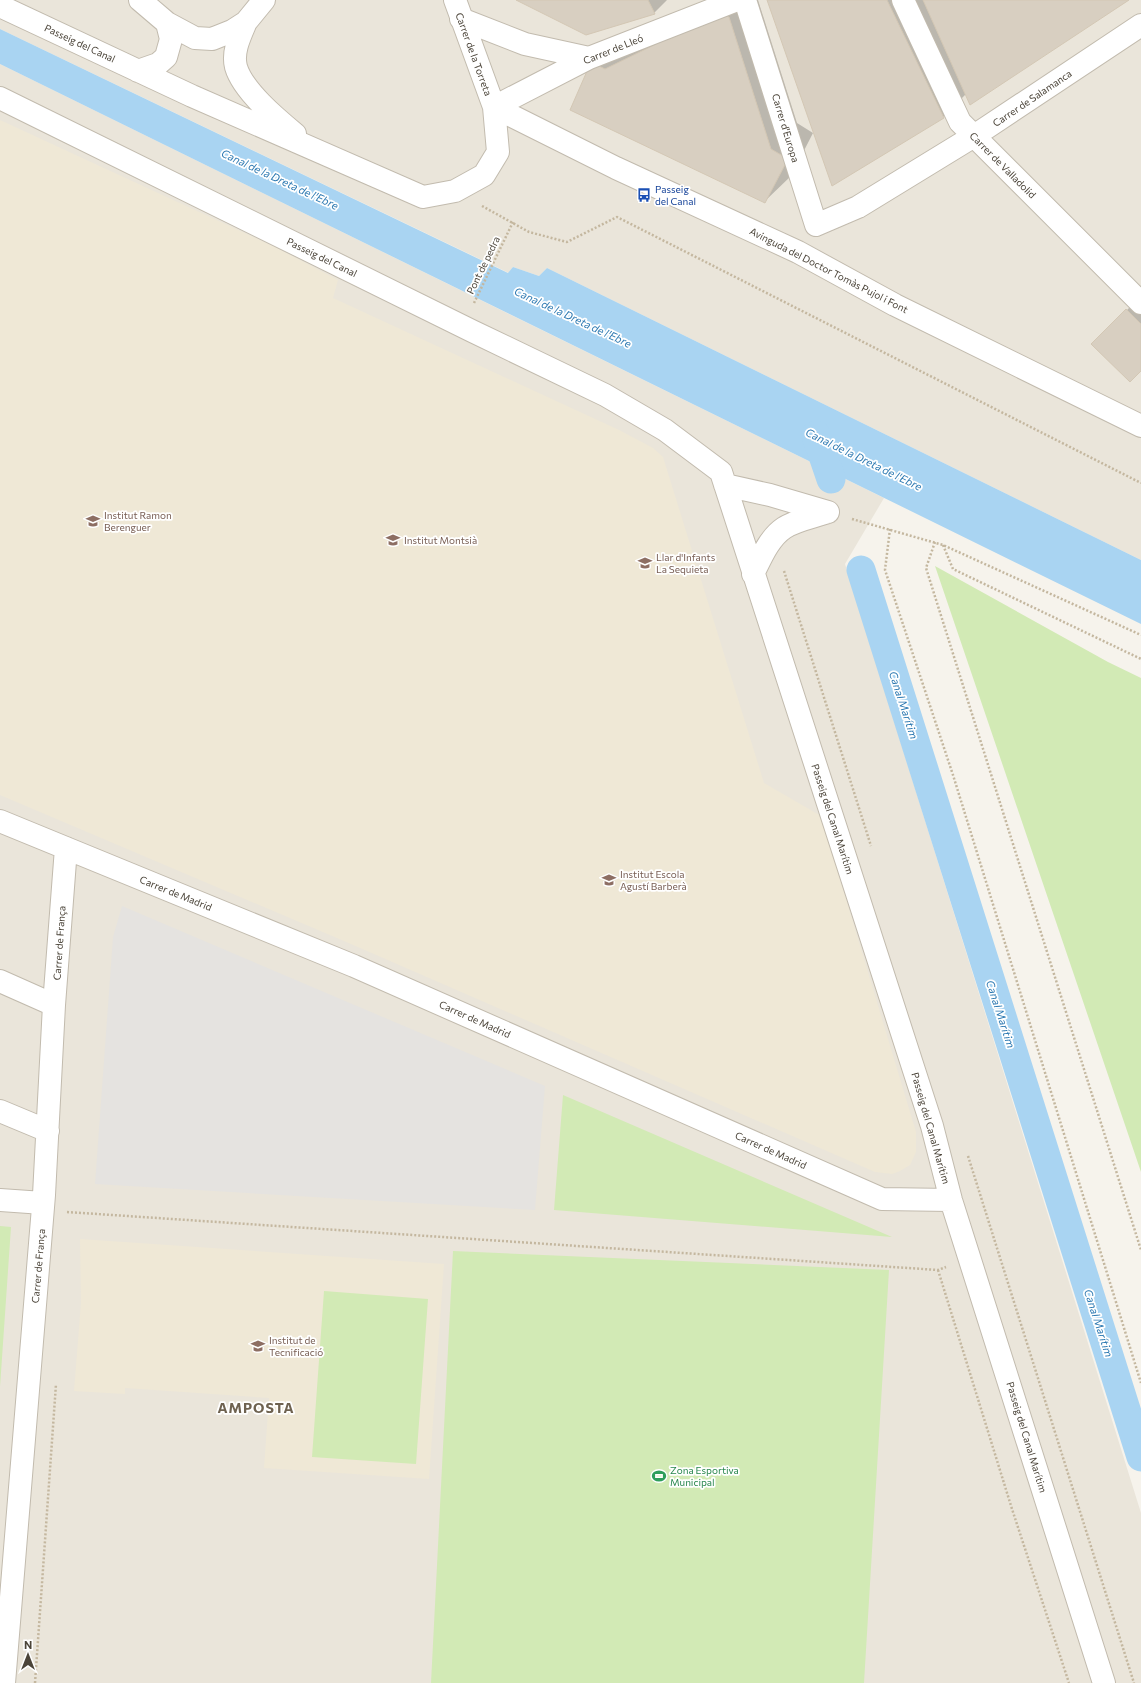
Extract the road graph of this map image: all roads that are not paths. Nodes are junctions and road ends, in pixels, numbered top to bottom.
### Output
1 (140, 0) edge
2 (264, 0) edge
3 (737, 0) edge
4 (745, 0) edge
5 (903, 0) edge
6 (0, 6) edge
7 (458, 9) edge
8 (167, 23) junction
9 (1141, 26) edge
10 (239, 27) junction
11 (589, 58) junction
12 (138, 71) junction
13 (0, 98) edge
14 (494, 107) junction
15 (974, 136) junction
16 (313, 149) junction
17 (816, 225) junction
18 (798, 252) junction
19 (1141, 303) edge
20 (1141, 426) edge
21 (723, 479) junction
22 (753, 574) junction
23 (0, 821) edge
24 (66, 848) junction
25 (0, 981) edge
26 (54, 1005) junction
27 (0, 1111) edge
28 (48, 1131) junction
29 (0, 1200) edge
30 (951, 1200) junction
31 (43, 1203) junction
32 (4, 1683) edge
33 (1104, 1683) edge

1 - 8 street
2 - 10 street
3 - 11 street, Carrer de Lleó
4 - 17 street, Carrer d'Europa
5 - 15 street, Carrer de Valladolid
6 - 12 street, Passeig del Canal
7 - 11 street
7 - 14 street, Carrer de la Torreta
8 - 10 street
8 - 12 street
9 - 15 street, Carrer de Salamanca
10 - 16 street, Passeig del Canal
11 - 14 street, Carrer de Lleó
12 - 16 street, Passeig del Canal
13 - 21 street, Passeig del Canal
14 - 16 street, Passeig del Canal
14 - 18 street, Avinguda del Doctor Tomàs Pujol i Font
15 - 17 street, Carrer de Salamanca
15 - 19 street, Carrer de Valladolid
17 - 18 street
18 - 20 street, Avinguda del Doctor Tomàs Pujol i Font
21 - 22 street, Passeig del Canal Marítim
21 - 22 street
22 - 30 street, Passeig del Canal Marítim
23 - 24 street, Carrer de Madrid
24 - 26 street, Carrer de França
24 - 30 street, Carrer de Madrid
25 - 26 street
26 - 28 street, Carrer de França
27 - 28 street
28 - 31 street, Carrer de França
29 - 31 street
30 - 33 street, Passeig del Canal Marítim
31 - 32 street, Carrer de França

